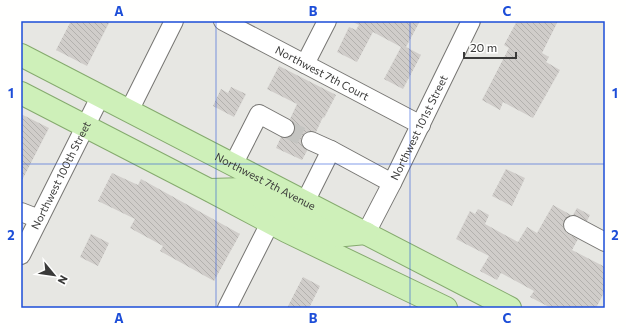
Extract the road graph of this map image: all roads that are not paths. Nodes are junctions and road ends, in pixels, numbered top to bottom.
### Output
1 (174, 21) edge
2 (223, 21) edge
3 (327, 21) edge
4 (471, 21) edge
5 (21, 55) edge
6 (305, 64) junction
7 (21, 93) edge
8 (100, 97) junction
9 (129, 111) junction
10 (421, 125) junction
11 (85, 127) junction
12 (286, 128) tunnel mouth
13 (311, 141) tunnel mouth
14 (331, 150) junction
15 (232, 165) junction
16 (392, 183) junction
17 (209, 190) junction
18 (305, 202) junction
19 (21, 212) edge
20 (39, 218) junction
21 (270, 223) junction
22 (573, 225) dead end
23 (366, 233) junction
24 (605, 242) edge
25 (21, 255) edge
26 (227, 308) edge
27 (446, 308) edge
28 (510, 308) edge

1 - 9 street
2 - 6 street, Northwest 7th Court
3 - 6 street
4 - 10 street, Northwest 101st Street
5 - 8 main road, Northwest 7th Avenue
6 - 10 street, Northwest 7th Court
7 - 11 main road
8 - 9 main road, Northwest 7th Avenue
8 - 11 street, Northwest 100th Street
9 - 15 main road, Northwest 7th Avenue
10 - 16 street, Northwest 101st Street
11 - 17 main road
11 - 20 street, Northwest 100th Street
12 - 15 street
13 - 14 street
14 - 16 street
14 - 18 street
15 - 18 main road, Northwest 7th Avenue
16 - 23 street, Northwest 101st Street
17 - 21 main road
17 - 23 main road
18 - 23 main road, Northwest 7th Avenue
19 - 20 street
20 - 25 street, Northwest 100th Street
21 - 26 street
21 - 27 main road
22 - 24 street
23 - 28 main road, Northwest 7th Avenue

